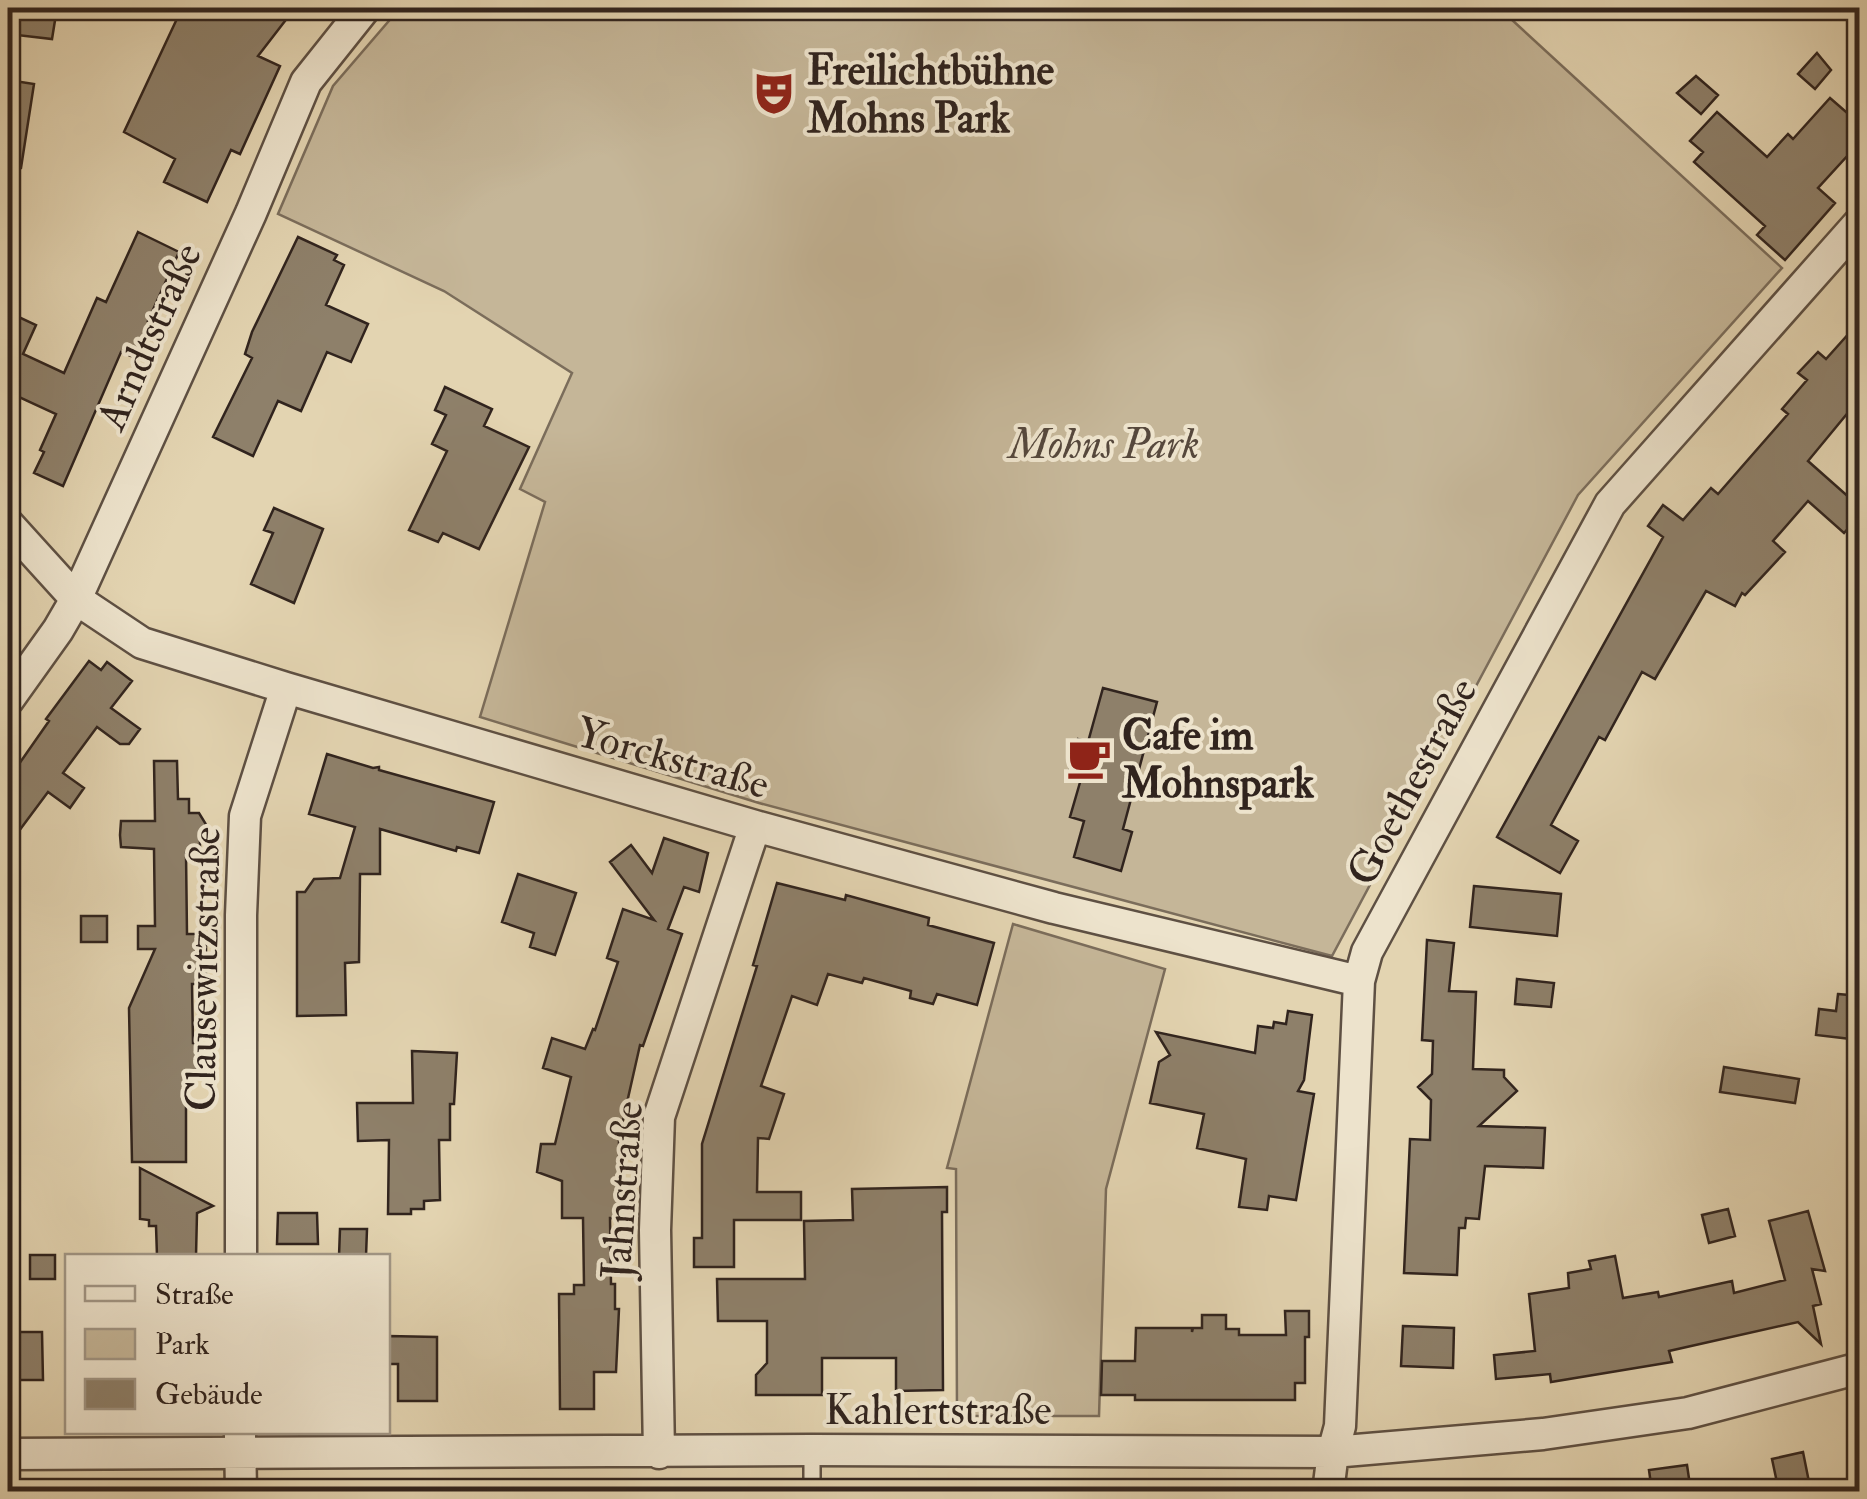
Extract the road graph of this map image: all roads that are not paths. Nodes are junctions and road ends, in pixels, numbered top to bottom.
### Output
1 (364, 8) edge
2 (1860, 222) edge
3 (8, 524) edge
4 (76, 599) junction
5 (286, 688) junction
6 (8, 700) edge
7 (755, 826) junction
8 (1359, 981) junction
9 (241, 1254) edge
10 (1860, 1368) edge
11 (240, 1442) edge
12 (812, 1450) junction
13 (1332, 1452) junction
14 (659, 1453) junction
15 (8, 1454) edge
16 (241, 1492) edge
17 (812, 1492) edge
18 (1328, 1492) edge

1 - 4 street, Arndtstraße
2 - 8 street, Goethestraße
3 - 4 street, Yorckstraße
4 - 5 street, Yorckstraße
4 - 6 street, Arndtstraße
5 - 7 street, Yorckstraße
5 - 9 street, Clausewitzstraße
7 - 8 street, Yorckstraße
7 - 14 street, Jahnstraße
8 - 13 street, Goethestraße
10 - 13 street, Kahlertstraße
11 - 14 street, Kahlertstraße
11 - 15 street, Kahlertstraße
11 - 16 street
12 - 13 street, Kahlertstraße
12 - 14 street, Kahlertstraße
12 - 17 lane
13 - 18 street, Goethestraße

